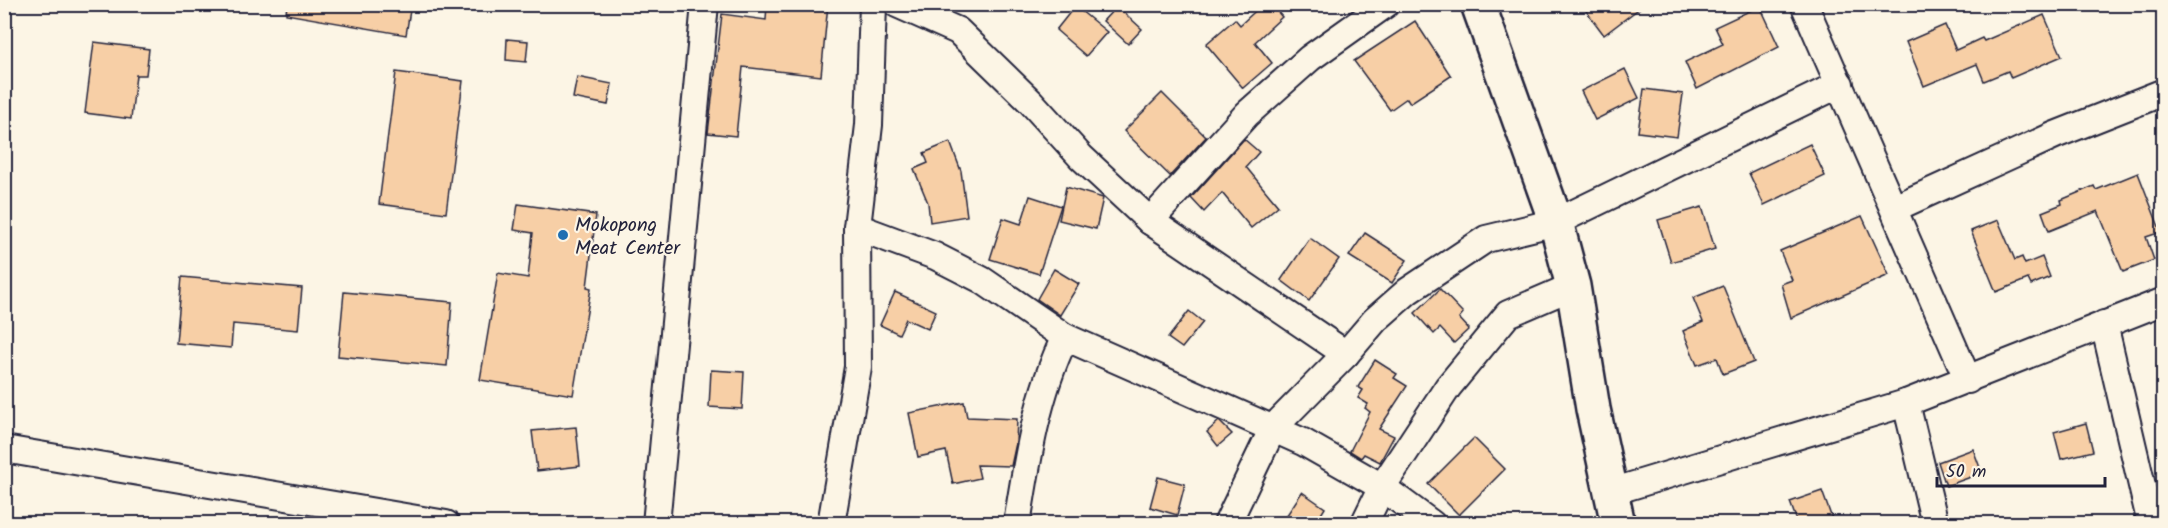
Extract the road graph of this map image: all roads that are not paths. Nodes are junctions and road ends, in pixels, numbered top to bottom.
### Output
1 (705, 4) edge
2 (873, 4) edge
3 (897, 4) edge
4 (1386, 4) edge
5 (1478, 4) edge
6 (1804, 4) edge
7 (1840, 84) junction
8 (2163, 92) edge
9 (1895, 208) junction
10 (1150, 221) junction
11 (1556, 222) junction
12 (857, 227) junction
13 (1573, 286) junction
14 (2163, 301) edge
15 (2104, 324) junction
16 (1065, 337) junction
17 (1346, 354) junction
18 (1968, 380) junction
19 (1906, 403) junction
20 (1273, 428) junction
21 (4, 449) edge
22 (1382, 487) junction
23 (1611, 492) junction
24 (446, 524) edge
25 (656, 524) edge
26 (831, 524) edge
27 (1017, 524) edge
28 (1227, 524) edge
29 (1364, 524) edge
30 (1432, 524) edge
31 (1618, 524) edge
32 (1935, 524) edge
33 (2151, 524) edge

1 - 25 street
2 - 12 street
3 - 10 street
4 - 10 street
5 - 11 street
6 - 7 street
7 - 9 street
7 - 11 street
8 - 9 street
9 - 18 street
10 - 17 street
11 - 13 street
11 - 17 street
12 - 16 street
12 - 26 street
13 - 22 street
13 - 23 street
14 - 15 street
15 - 18 street
15 - 33 street
16 - 20 street
16 - 27 street
17 - 20 street
18 - 19 street
19 - 23 street
19 - 32 street
20 - 22 street
20 - 28 street
21 - 24 street
22 - 29 street
22 - 30 street
23 - 31 street

